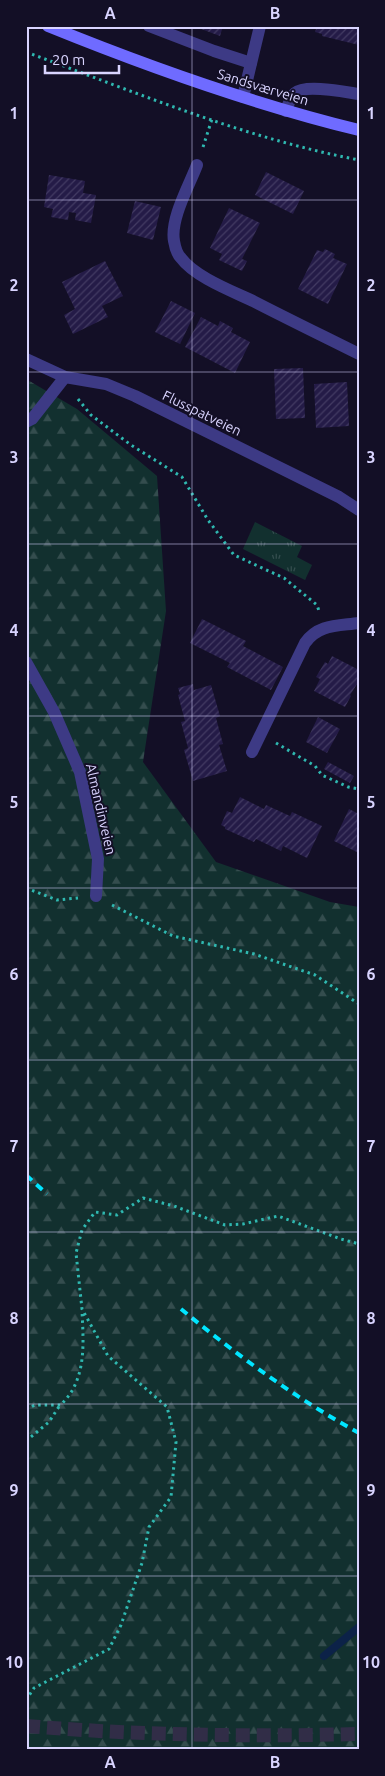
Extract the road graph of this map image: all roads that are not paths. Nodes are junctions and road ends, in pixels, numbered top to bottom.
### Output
1 (48, 26) edge
2 (149, 26) edge
3 (260, 26) edge
4 (71, 30) edge
5 (251, 63) junction
6 (359, 94) edge
7 (243, 98) junction
8 (286, 111) junction
9 (359, 130) edge
10 (197, 165) road end
11 (359, 354) edge
12 (26, 358) edge
13 (65, 378) junction
14 (26, 422) edge
15 (359, 510) edge
16 (359, 622) edge
17 (26, 662) edge
18 (252, 752) dead end
19 (96, 896) road end

1 - 4 main road, Sandsværveien
2 - 5 street
3 - 5 street
4 - 7 main road, Sandsværveien
5 - 7 street
6 - 8 street
7 - 8 main road, Sandsværveien
8 - 9 main road, Sandsværveien
10 - 11 street
12 - 13 street, Flusspatveien
13 - 14 street
13 - 15 street, Flusspatveien
16 - 18 street
17 - 19 street, Almandinveien

